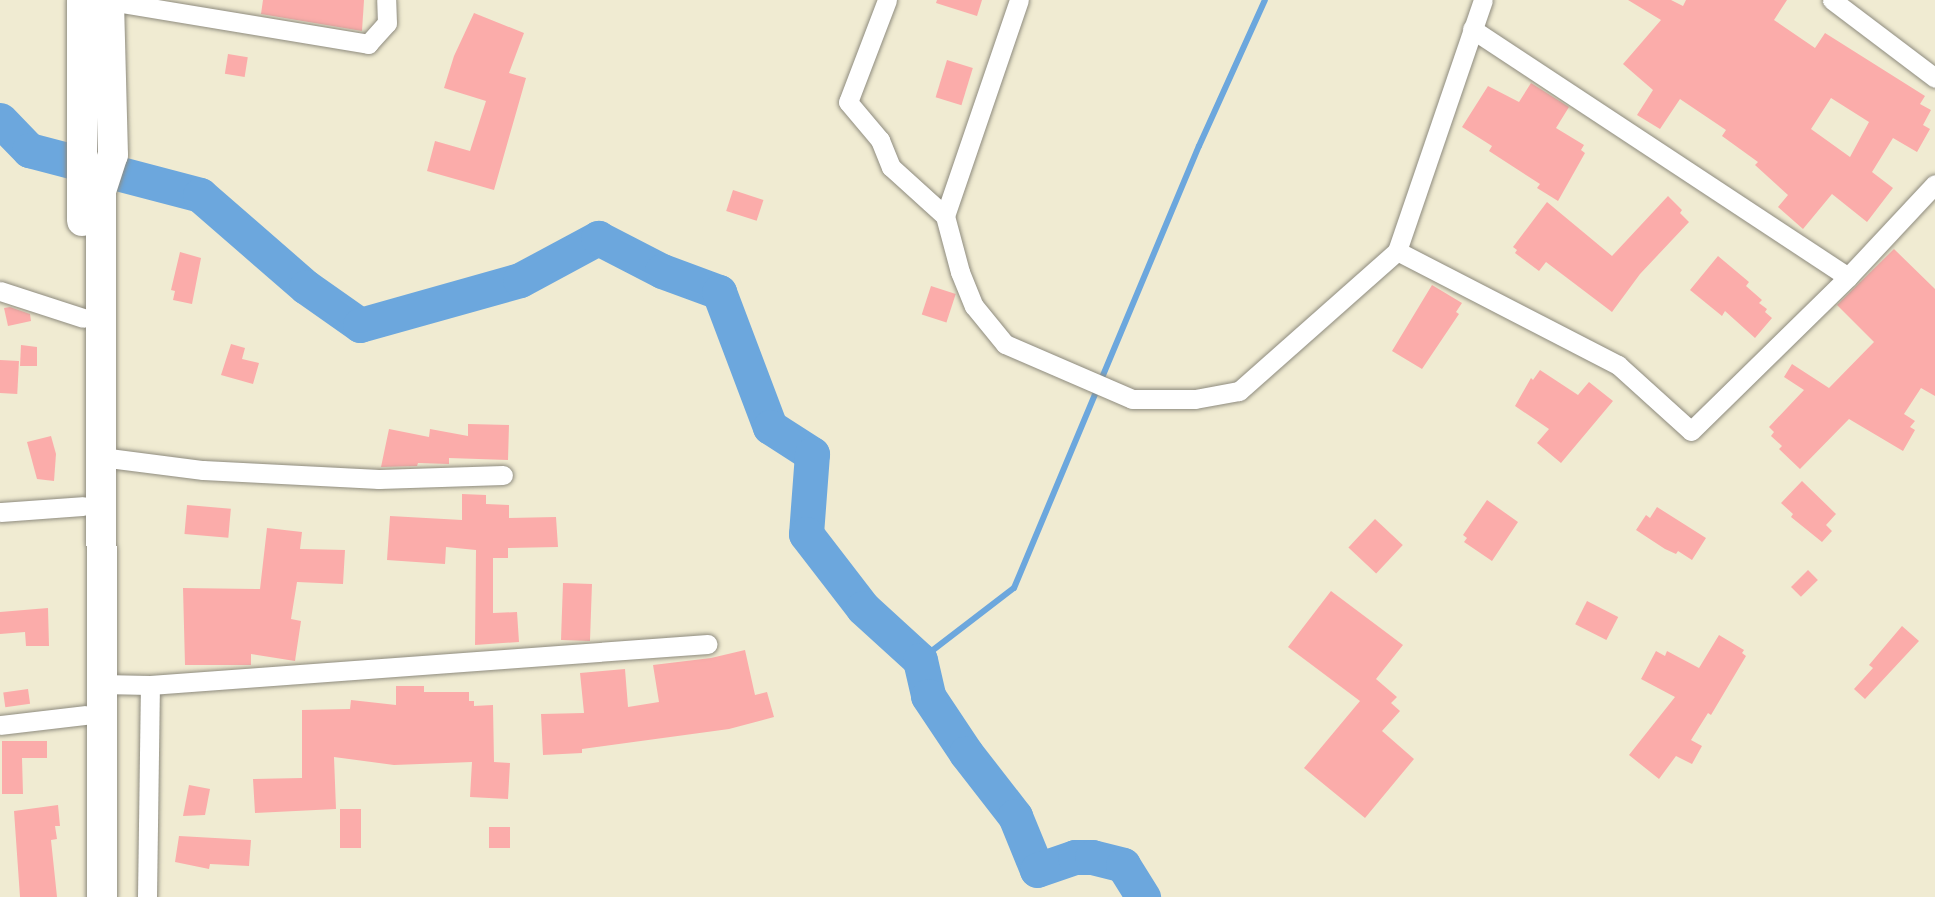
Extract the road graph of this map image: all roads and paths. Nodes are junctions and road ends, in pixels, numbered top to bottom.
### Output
1 (100, 0) edge
2 (386, 0) edge
3 (887, 0) edge
4 (1019, 0) edge
5 (1483, 0) edge
6 (1832, 0) edge
7 (1472, 29) junction
8 (1935, 78) edge
9 (1935, 184) edge
10 (945, 216) junction
11 (1397, 251) junction
12 (1849, 277) junction
13 (0, 291) edge
14 (83, 318) junction
15 (101, 457) junction
16 (503, 475) dead end
17 (83, 506) junction
18 (0, 512) edge
19 (707, 644) dead end
20 (101, 684) junction
21 (150, 685) junction
22 (85, 715) junction
23 (0, 725) edge
24 (87, 897) edge
25 (102, 897) edge
26 (147, 897) edge

1 - 2 street
1 - 14 main road
1 - 15 main road
3 - 10 street
4 - 10 street
5 - 7 street
6 - 8 street
7 - 11 street
7 - 12 street
9 - 12 street
10 - 11 street
11 - 12 street
13 - 14 street
14 - 17 main road
15 - 16 street
15 - 20 main road
17 - 18 street
17 - 22 main road
19 - 21 street
20 - 21 street
20 - 25 main road
21 - 26 street
22 - 23 street
22 - 24 main road

